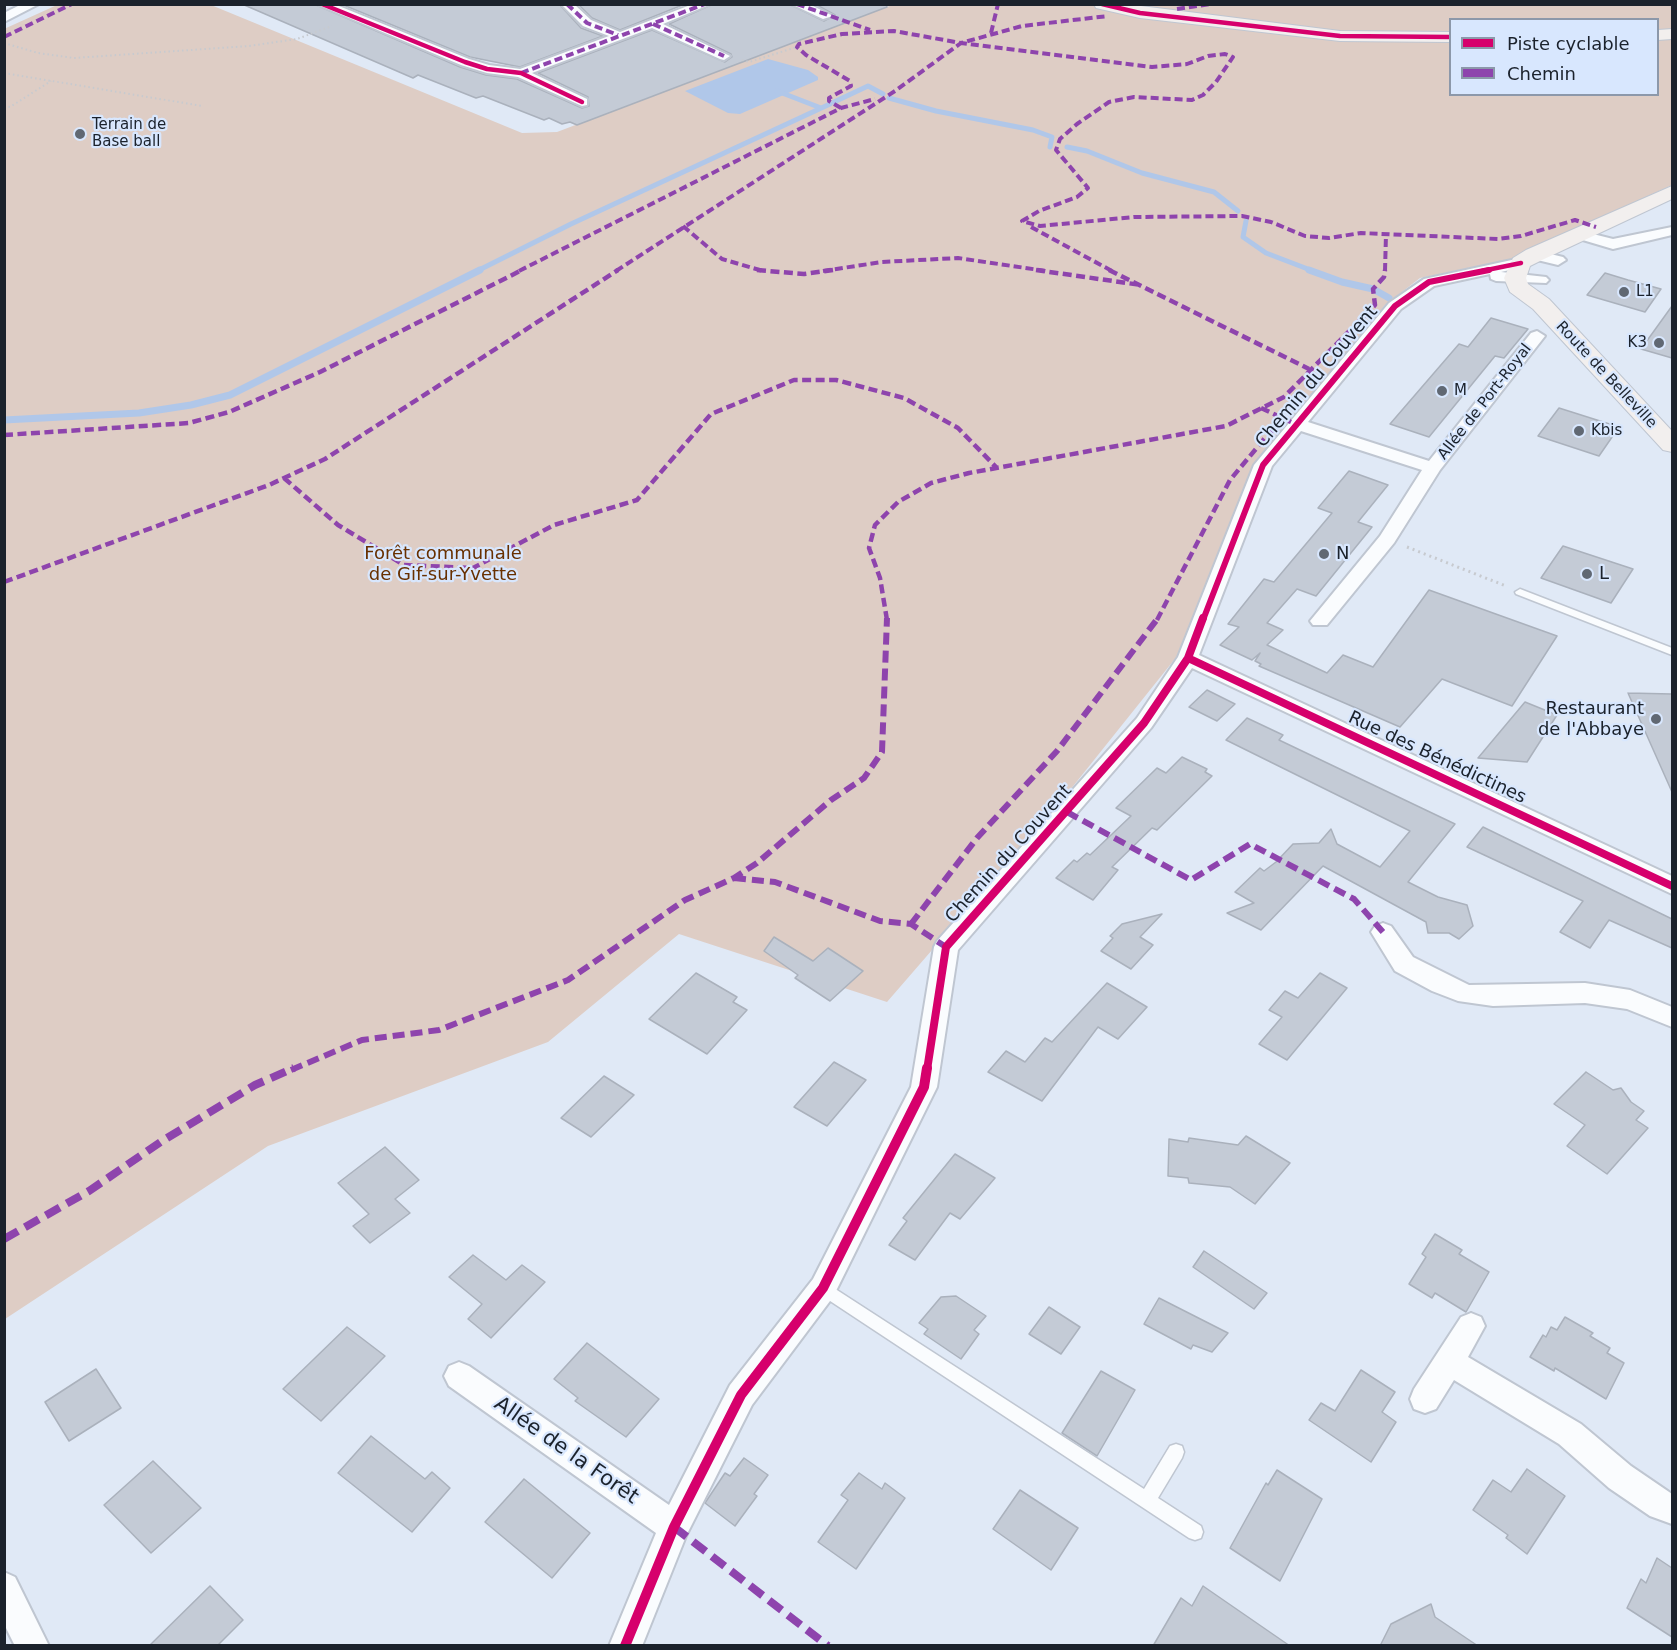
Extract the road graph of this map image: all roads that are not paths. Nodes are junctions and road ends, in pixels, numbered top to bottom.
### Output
1 (33, 4) edge
2 (322, 4) edge
3 (567, 4) edge
4 (705, 4) edge
5 (797, 4) edge
6 (1102, 4) edge
7 (827, 16) dead end
8 (4, 18) edge
9 (653, 24) junction
10 (618, 35) junction
11 (1449, 37) edge
12 (724, 56) road end
13 (521, 73) junction
14 (582, 102) dead end
15 (1672, 192) edge
16 (1672, 231) edge
17 (1579, 237) junction
18 (1558, 260) junction
19 (1522, 271) junction
20 (1476, 274) junction
21 (1541, 280) junction
22 (1541, 304) junction
23 (1537, 336) dead end
24 (1297, 424) junction
25 (1672, 446) edge
26 (1433, 468) junction
27 (1520, 592) road end
28 (1320, 621) dead end
29 (1672, 652) edge
30 (1188, 658) junction
31 (1672, 886) edge
32 (1383, 933) dead end
33 (1672, 1017) edge
34 (823, 1288) junction
35 (1471, 1326) dead end
36 (1449, 1361) junction
37 (459, 1376) dead end
38 (1425, 1399) dead end
39 (1176, 1452) dead end
40 (1147, 1500) junction
41 (1672, 1509) edge
42 (674, 1527) junction
43 (1195, 1532) dead end
44 (4, 1588) edge
45 (33, 1646) edge
46 (625, 1646) edge

1 - 8 street
2 - 13 street
3 - 10 street
4 - 9 street
5 - 7 street
6 - 11 street
9 - 10 street
9 - 12 street
10 - 13 street
13 - 14 street
15 - 17 street
16 - 17 street
17 - 18 street
17 - 19 street
18 - 19 street, Chemin du Couvent
18 - 21 street
19 - 20 street, Chemin du Couvent
19 - 20 street, Chemin du Couvent
19 - 21 street, Chemin du Couvent
19 - 22 street, Route de Belleville
20 - 24 street, Chemin du Couvent
21 - 22 street, Route de Belleville
22 - 25 street, Route de Belleville
23 - 26 street, Allée de Port-Royal
24 - 26 street, Allée de Port-Royal
24 - 30 street, Chemin du Couvent
26 - 28 street, Allée de Port-Royal
27 - 29 lane
30 - 31 street, Rue des Bénédictines
30 - 34 street, Chemin du Couvent
32 - 33 street
34 - 40 lane
34 - 42 street, Chemin du Couvent
35 - 36 street
36 - 38 street
36 - 41 street
37 - 42 street, Allée de la Forêt
39 - 40 lane
40 - 43 lane
42 - 46 street, Chemin du Couvent
44 - 45 street

